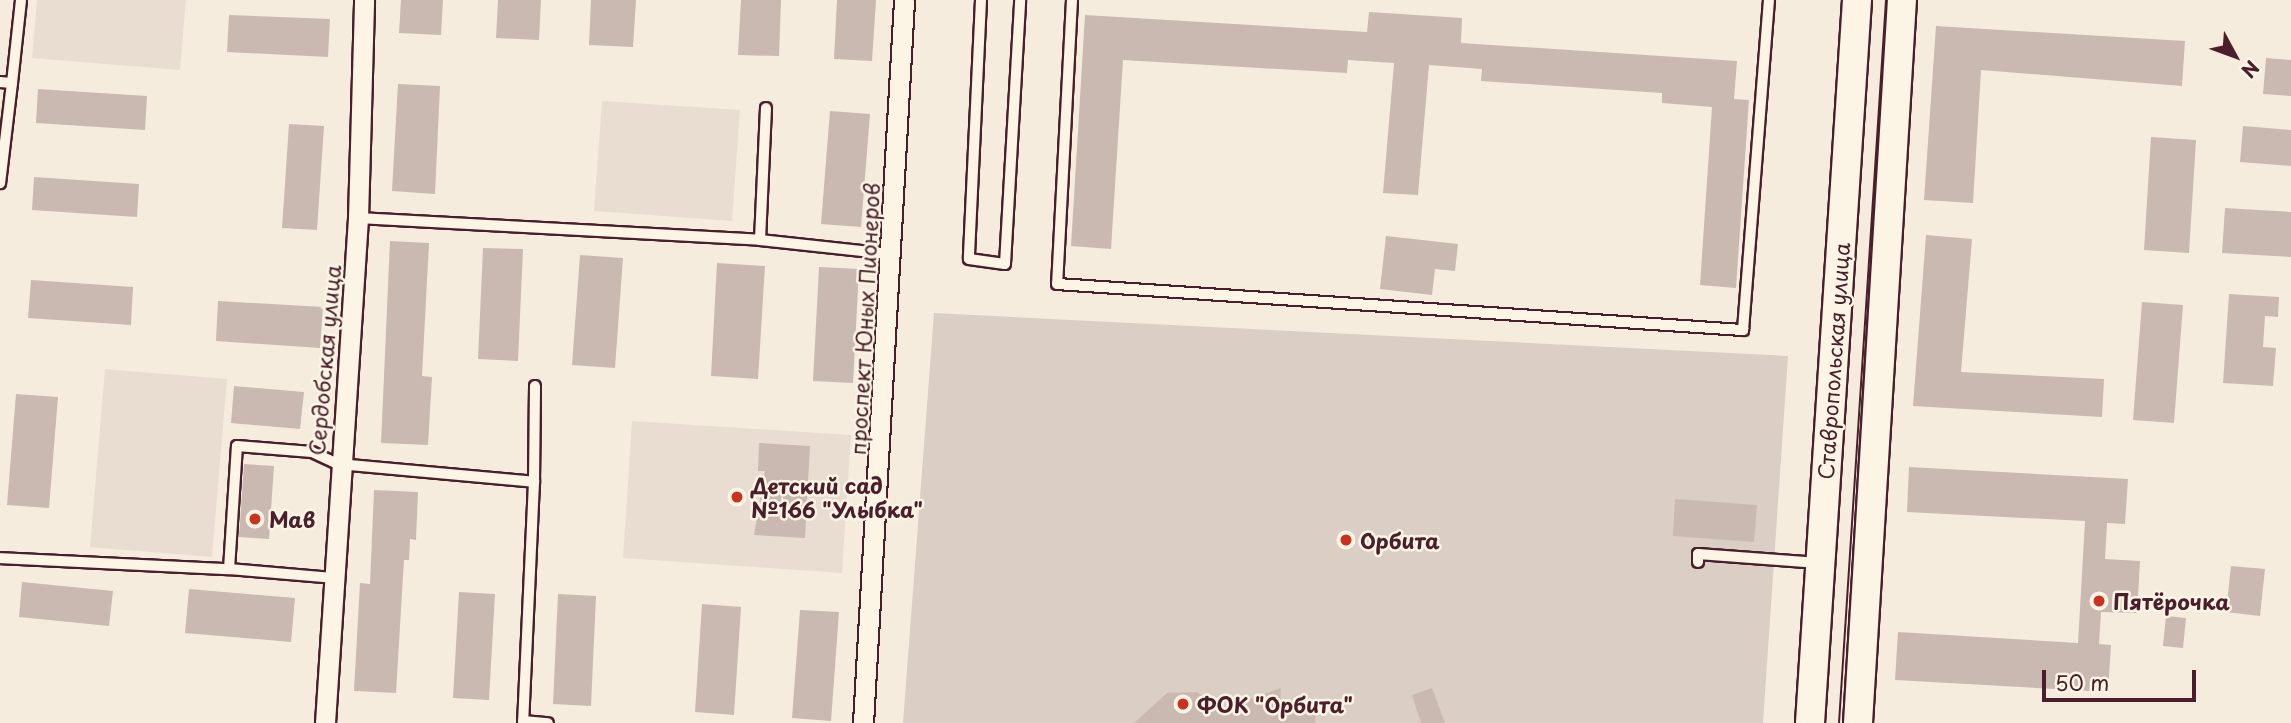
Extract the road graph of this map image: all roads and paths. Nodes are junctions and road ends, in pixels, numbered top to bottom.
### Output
1 (21, 0) edge
2 (365, 0) edge
3 (904, 0) edge
4 (981, 0) edge
5 (1020, 0) edge
6 (1072, 0) edge
7 (1769, 0) edge
8 (1857, 0) edge
9 (1902, 0) edge
10 (0, 82) edge
11 (12, 83) junction
12 (766, 108) dead end
13 (0, 183) edge
14 (358, 218) junction
15 (760, 240) junction
16 (889, 254) junction
17 (535, 386) dead end
18 (338, 464) junction
19 (534, 482) junction
20 (0, 558) edge
21 (1698, 562) dead end
22 (1819, 563) junction
23 (229, 569) junction
24 (333, 578) junction
25 (325, 723) edge
26 (548, 723) edge
27 (863, 723) edge
28 (1810, 723) edge
29 (1858, 723) edge

1 - 11 lane
2 - 14 street, Сердобская улица
3 - 16 street, проспект Юных Пионеров
4 - 5 lane
6 - 7 lane
8 - 22 street, Ставропольская улица
9 - 29 street
10 - 11 lane
11 - 13 lane
12 - 15 lane
14 - 15 lane
14 - 18 street, Сердобская улица
15 - 16 lane
16 - 27 street, проспект Юных Пионеров
17 - 19 lane
18 - 19 lane
18 - 23 lane
18 - 24 street, Сердобская улица
19 - 26 lane
20 - 23 lane
21 - 22 lane
22 - 28 street, Ставропольская улица
23 - 24 lane
24 - 25 street, Сердобская улица

